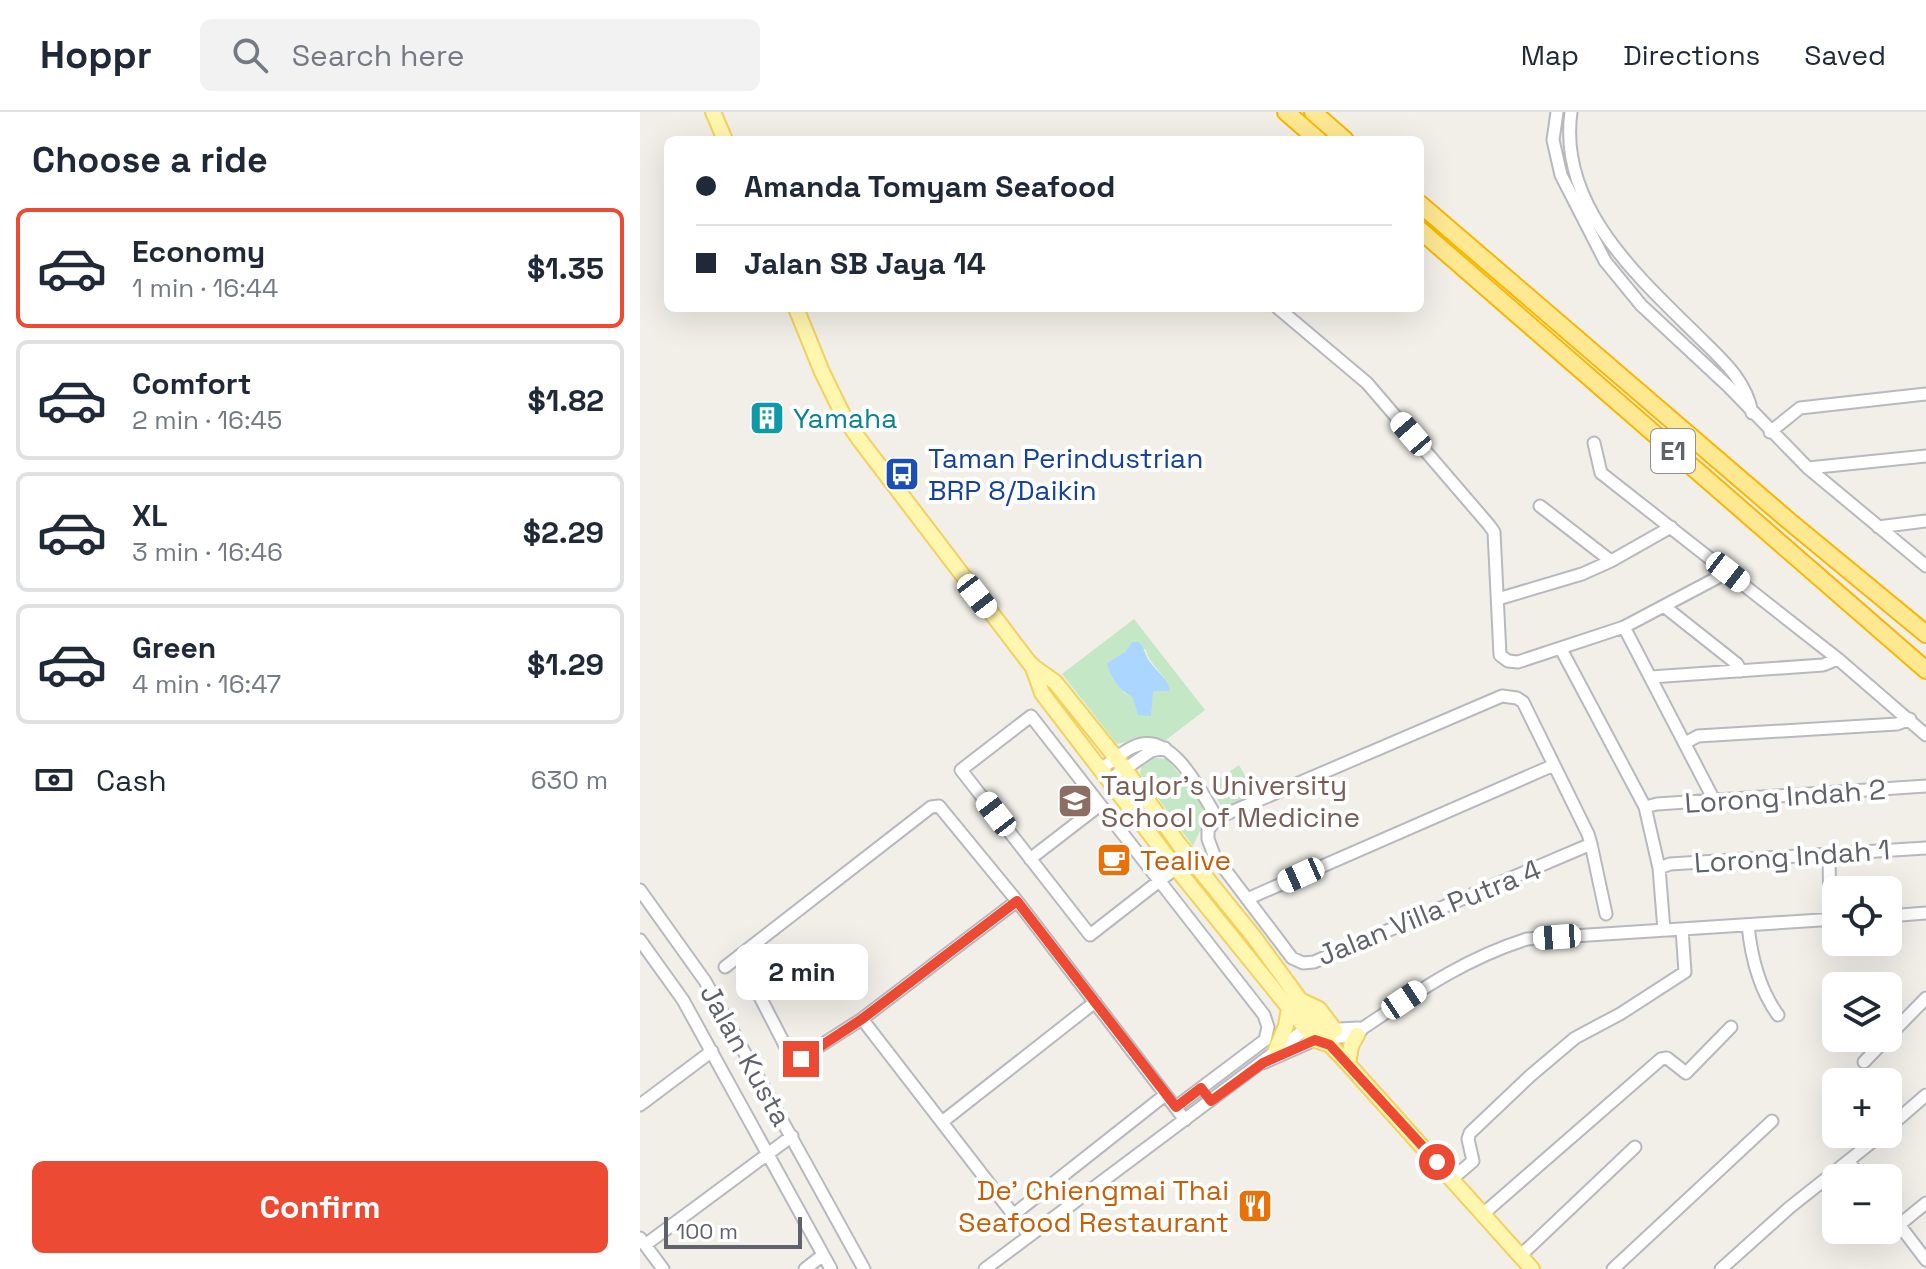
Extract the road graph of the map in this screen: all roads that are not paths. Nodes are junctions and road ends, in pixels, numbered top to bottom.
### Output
1 (713, 112) edge
2 (1286, 112) edge
3 (1313, 112) edge
4 (1557, 112) edge
5 (1571, 112) edge
6 (723, 136) edge
7 (1313, 136) edge
8 (1340, 136) edge
9 (1424, 207) edge
10 (1424, 233) edge
11 (798, 312) edge
12 (1283, 312) edge
13 (1926, 394) edge
14 (1752, 413) junction
15 (1770, 432) junction
16 (1594, 443) dead end
17 (1926, 456) edge
18 (1808, 468) junction
19 (1540, 506) dead end
20 (1926, 521) edge
21 (1671, 527) junction
22 (1878, 527) junction
23 (1611, 561) junction
24 (1926, 566) edge
25 (1728, 572) junction
26 (1498, 599) junction
27 (1665, 607) junction
28 (1624, 627) junction
29 (1926, 634) edge
30 (1561, 649) junction
31 (1838, 659) junction
32 (1031, 665) junction
33 (1926, 670) edge
34 (1741, 671) junction
35 (1651, 677) junction
36 (1910, 719) junction
37 (1926, 735) edge
38 (1685, 743) junction
39 (1120, 763) junction
40 (1554, 765) junction
41 (1105, 774) junction
42 (1926, 786) edge
43 (1714, 800) junction
44 (1100, 805) junction
45 (1645, 807) junction
46 (1217, 818) junction
47 (1591, 844) junction
48 (1926, 848) edge
49 (1829, 854) junction
50 (1030, 859) junction
51 (1176, 868) junction
52 (1659, 868) junction
53 (1830, 876) edge
54 (1159, 881) junction
55 (640, 890) edge
56 (1247, 899) junction
57 (1017, 901) junction
58 (1926, 913) edge
59 (1606, 914) dead end
60 (1902, 915) edge
61 (1822, 920) edge
62 (1748, 925) junction
63 (1682, 929) junction
64 (1664, 930) junction
65 (1254, 937) junction
66 (640, 940) edge
67 (651, 955) junction
68 (739, 956) junction
69 (1247, 957) junction
70 (640, 963) edge
71 (725, 967) dead end
72 (1926, 998) edge
73 (1095, 1002) junction
74 (1293, 1004) junction
75 (1778, 1015) dead end
76 (862, 1019) junction
77 (1902, 1023) edge
78 (1731, 1027) dead end
79 (1360, 1031) junction
80 (1323, 1036) junction
81 (1276, 1049) junction
82 (712, 1051) junction
83 (1874, 1052) edge
84 (1864, 1062) dead end
85 (1263, 1063) junction
86 (1348, 1064) junction
87 (1201, 1088) junction
88 (1165, 1095) junction
89 (1926, 1095) edge
90 (1211, 1101) junction
91 (640, 1105) edge
92 (1176, 1107) junction
93 (1902, 1116) edge
94 (1185, 1120) junction
95 (1772, 1121) dead end
96 (942, 1122) junction
97 (792, 1136) junction
98 (1635, 1147) dead end
99 (1866, 1148) edge
100 (768, 1154) junction
101 (1849, 1162) joint
102 (1452, 1179) junction
103 (1926, 1203) edge
104 (1483, 1214) junction
105 (1013, 1215) junction
106 (1902, 1223) edge
107 (1902, 1229) edge
108 (1029, 1235) junction
109 (643, 1242) edge
110 (823, 1255) junction
111 (1520, 1256) junction
112 (1926, 1260) edge
113 (663, 1269) edge
114 (805, 1269) edge
115 (831, 1269) edge
116 (864, 1269) edge
117 (985, 1269) edge
118 (1532, 1269) edge
119 (1613, 1269) edge
120 (1721, 1269) edge

1 - 6 main road
2 - 7 highway
3 - 8 highway
4 - 14 street
5 - 14 street
9 - 29 highway, E1
10 - 33 highway, E1
11 - 32 main road
12 - 26 street
13 - 15 street
14 - 15 street
15 - 18 street
16 - 21 street
17 - 18 street
18 - 22 street
19 - 23 street
20 - 22 street
21 - 23 street
21 - 25 street
22 - 24 street
23 - 26 street
25 - 27 street
25 - 31 street
26 - 30 street
27 - 28 street
27 - 34 street
28 - 30 street
28 - 35 street
30 - 45 street
31 - 34 street
31 - 36 street
32 - 39 main road
32 - 41 main road
34 - 35 street
35 - 38 street
36 - 37 street
36 - 38 street
38 - 43 street
39 - 41 street
39 - 46 street
39 - 65 main road
40 - 46 street
40 - 47 street
40 - 56 street
41 - 51 main road
42 - 43 street, Lorong Indah 2
43 - 45 street, Lorong Indah 2
44 - 50 street
44 - 50 street
44 - 54 street
45 - 52 street
46 - 56 street, Jalan Villa Putra 4
47 - 56 street, Jalan Villa Putra 4
47 - 59 street
48 - 49 street, Lorong Indah 1
49 - 52 street, Lorong Indah 1
49 - 53 street
50 - 54 street
51 - 54 street
51 - 69 main road
52 - 64 street
54 - 87 street
55 - 97 street, Jalan Kusta
57 - 68 street
57 - 73 street
57 - 76 street
58 - 60 street
61 - 62 street
62 - 63 street
62 - 75 street
63 - 64 street
63 - 102 street
64 - 79 street
65 - 69 main road
65 - 74 main road
66 - 67 street
67 - 70 street
67 - 82 street
68 - 71 street
68 - 76 street
69 - 74 main road
72 - 77 street
73 - 88 street
73 - 96 street
74 - 80 main road
74 - 80 main road
74 - 81 main road
76 - 96 street
78 - 104 street
79 - 80 street
79 - 86 main road
80 - 81 street
80 - 85 street
80 - 86 main road
81 - 85 street
82 - 91 street
82 - 100 street
83 - 84 street
85 - 90 street
86 - 102 main road
87 - 90 street
87 - 92 street
88 - 92 street
88 - 105 street
89 - 93 street
90 - 94 street
92 - 94 street
94 - 108 street
95 - 119 street
96 - 105 street
97 - 100 street
97 - 116 street, Jalan Kusta
98 - 111 street
99 - 101 street
100 - 109 street
100 - 110 street
101 - 120 street
102 - 104 main road
103 - 106 street
104 - 111 main road
105 - 108 street
107 - 112 street
108 - 117 street
109 - 113 street
110 - 114 street
110 - 115 street
111 - 118 main road

